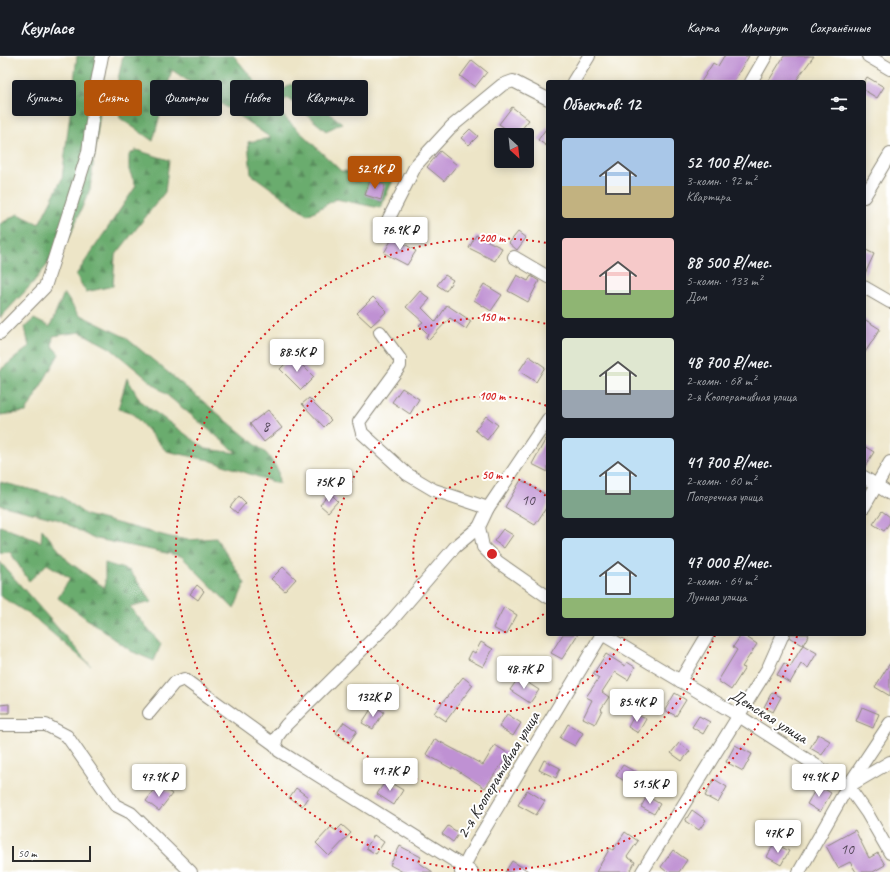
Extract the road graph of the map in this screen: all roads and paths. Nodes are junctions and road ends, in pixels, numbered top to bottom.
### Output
1 (102, 56) edge
2 (589, 56) edge
3 (766, 56) edge
4 (868, 56) edge
5 (890, 69) edge
6 (574, 80) edge
7 (752, 80) edge
8 (546, 98) edge
9 (890, 154) edge
10 (866, 194) edge
11 (388, 220) dead end
12 (514, 257) dead end
13 (546, 276) edge
14 (866, 288) edge
15 (890, 302) edge
16 (380, 332) dead end
17 (0, 333) edge
18 (546, 422) edge
19 (890, 462) edge
20 (866, 478) edge
21 (876, 485) junction
22 (890, 494) edge
23 (866, 503) edge
24 (488, 508) junction
25 (479, 526) junction
26 (546, 596) edge
27 (601, 636) edge
28 (605, 636) edge
29 (707, 636) edge
30 (782, 636) edge
31 (680, 681) junction
32 (149, 713) dead end
33 (739, 716) junction
34 (890, 724) edge
35 (0, 725) edge
36 (277, 748) junction
37 (890, 762) edge
38 (848, 786) junction
39 (890, 853) edge
40 (465, 870) edge
41 (191, 872) edge
42 (642, 872) edge
43 (799, 872) edge

1 - 17 street
2 - 6 street
3 - 7 street
4 - 5 street
8 - 11 street
9 - 10 street
12 - 13 street
14 - 15 street
16 - 24 street
18 - 24 street
19 - 21 street
20 - 21 street
21 - 22 street
21 - 23 street
24 - 25 street
25 - 26 street
25 - 36 street
27 - 40 street, 2-я Кооперативная улица
28 - 31 street, Детская улица
29 - 31 street
30 - 33 street
31 - 33 street, Детская улица
32 - 36 street
33 - 38 street, Детская улица
33 - 42 street
34 - 38 street
35 - 41 street
36 - 40 street
37 - 38 street
38 - 39 street, Детская улица
38 - 43 street

